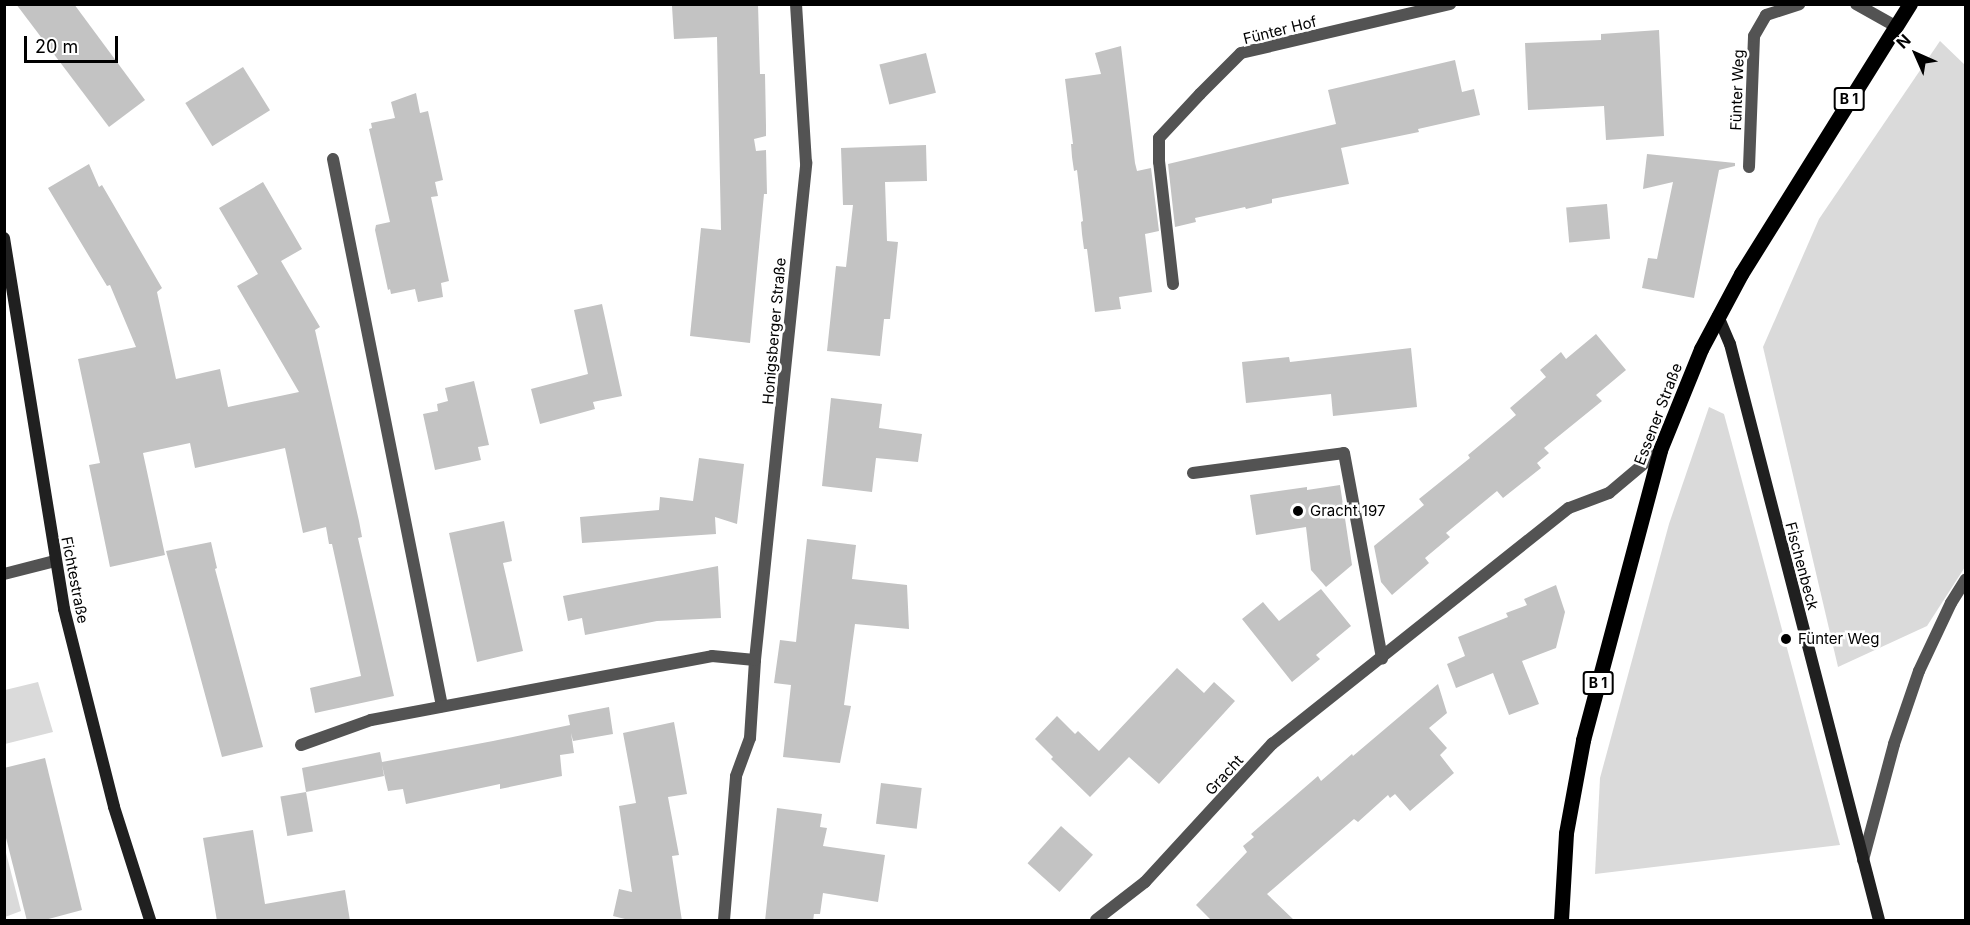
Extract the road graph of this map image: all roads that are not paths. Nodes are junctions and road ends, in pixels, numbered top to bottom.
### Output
1 (796, 4) edge
2 (1450, 4) edge
3 (1799, 4) edge
4 (1856, 4) edge
5 (1910, 4) edge
6 (1895, 26) junction
7 (333, 159) dead end
8 (1749, 167) dead end
9 (4, 238) edge
10 (1173, 284) dead end
11 (1718, 316) junction
12 (1660, 450) junction
13 (1193, 473) dead end
14 (55, 561) junction
15 (4, 574) edge
16 (1965, 579) edge
17 (1382, 659) junction
18 (755, 660) junction
19 (442, 706) junction
20 (301, 745) dead end
21 (1863, 860) junction
22 (150, 921) edge
23 (724, 921) edge
24 (1096, 921) edge
25 (1561, 921) edge
26 (1879, 921) edge

1 - 18 street, Honigsberger Straße
2 - 10 street, Fünter Hof
3 - 8 street, Fünter Weg
4 - 6 street
5 - 6 main road, Essener Straße / B 1
6 - 11 main road, Essener Straße / B 1
7 - 19 street
9 - 14 street, Fichtestraße
11 - 12 main road, Essener Straße / B 1
11 - 21 street, Fischenbeck
12 - 17 street, Gracht
12 - 25 main road, Essener Straße / B 1
13 - 17 street
14 - 15 street
14 - 22 street, Fichtestraße
16 - 21 street, Fischenbeck
17 - 24 street, Gracht
18 - 19 street
18 - 23 street, Honigsberger Straße
19 - 20 street
21 - 26 street, Fischenbeck

